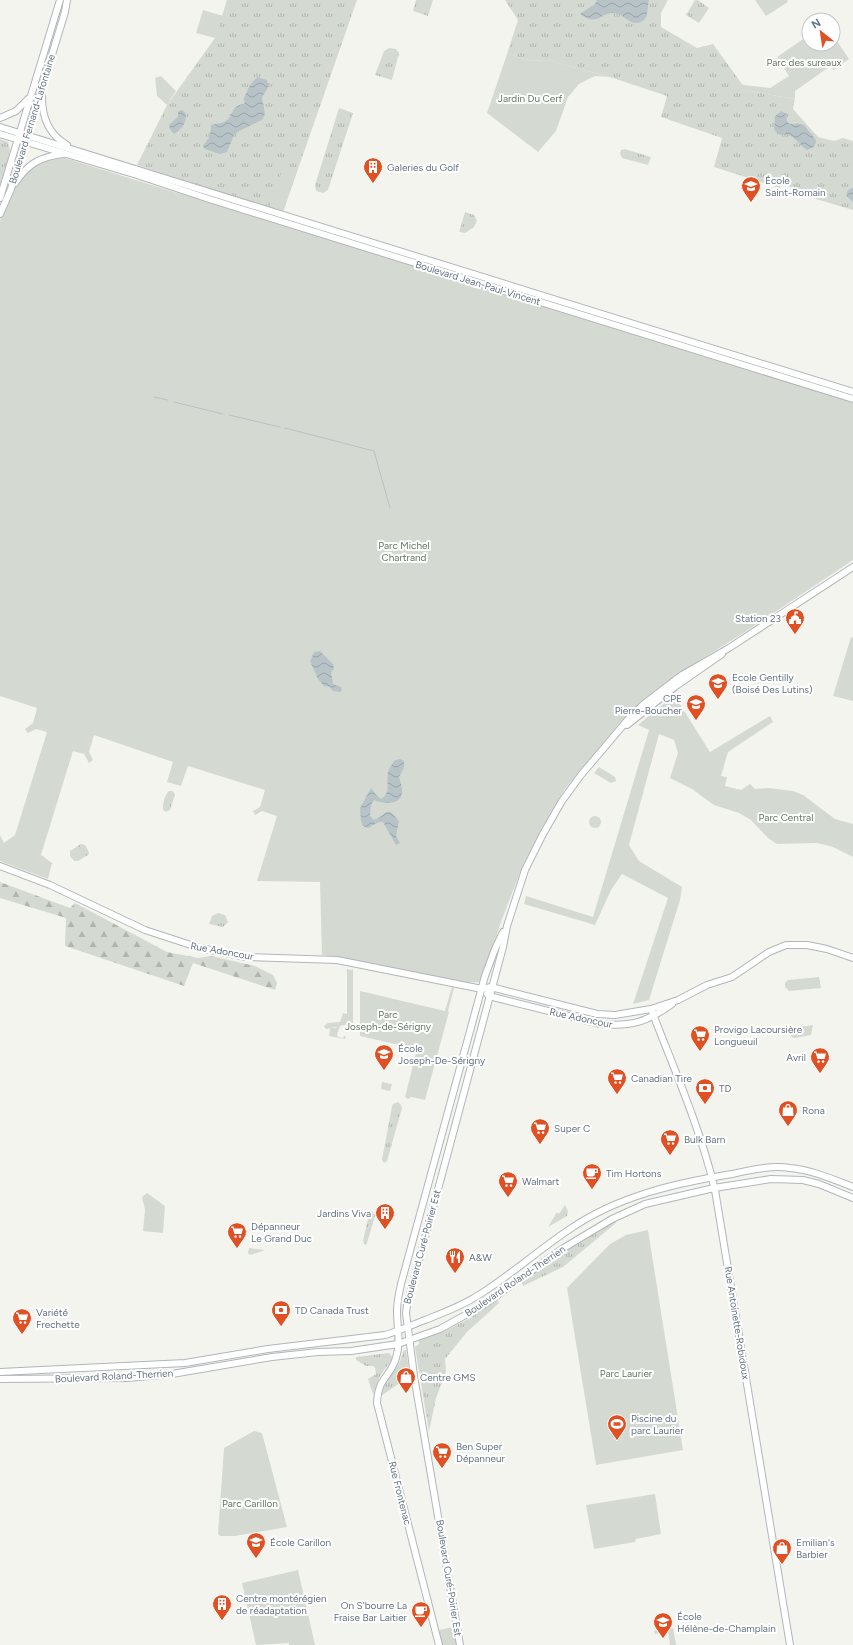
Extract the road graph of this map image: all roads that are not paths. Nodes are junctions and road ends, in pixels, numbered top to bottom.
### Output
1 (60, 0) edge
2 (66, 0) edge
3 (53, 22) junction
4 (61, 24) junction
5 (42, 90) junction
6 (31, 94) junction
7 (0, 118) edge
8 (0, 127) edge
9 (0, 134) edge
10 (18, 136) junction
11 (26, 138) junction
12 (75, 150) junction
13 (66, 154) junction
14 (104, 162) junction
15 (11, 188) junction
16 (0, 198) edge
17 (0, 214) edge
18 (853, 392) edge
19 (853, 399) edge
20 (853, 567) edge
21 (0, 866) edge
22 (507, 926) junction
23 (853, 958) edge
24 (491, 987) junction
25 (482, 989) junction
26 (489, 996) junction
27 (678, 1000) junction
28 (651, 1009) junction
29 (654, 1017) junction
30 (712, 1177) junction
31 (853, 1187) edge
32 (714, 1188) junction
33 (853, 1198) edge
34 (407, 1327) junction
35 (398, 1331) junction
36 (409, 1340) junction
37 (398, 1344) junction
38 (0, 1372) edge
39 (0, 1379) edge
40 (439, 1645) edge
41 (460, 1645) edge
42 (790, 1645) edge

1 - 3 street, Boulevard Fernand-Lafontaine
2 - 4 street, Boulevard Fernand-Lafontaine
3 - 4 street
3 - 6 street, Boulevard Fernand-Lafontaine
4 - 5 street, Boulevard Fernand-Lafontaine
5 - 11 street, Boulevard Fernand-Lafontaine
5 - 12 street
6 - 7 street
6 - 10 street, Boulevard Fernand-Lafontaine
8 - 10 street, Boulevard Jean-Paul-Vincent
9 - 10 street, Boulevard Jean-Paul-Vincent
10 - 11 street, Boulevard Jean-Paul-Vincent
10 - 16 street, Boulevard Fernand-Lafontaine
11 - 12 street, Boulevard Jean-Paul-Vincent
11 - 13 street, Boulevard Jean-Paul-Vincent
11 - 15 street, Boulevard Fernand-Lafontaine
12 - 14 street, Boulevard Jean-Paul-Vincent
13 - 14 street, Boulevard Jean-Paul-Vincent
13 - 15 street
14 - 18 street, Boulevard Jean-Paul-Vincent
14 - 19 street, Boulevard Jean-Paul-Vincent
15 - 17 street, Boulevard Fernand-Lafontaine
20 - 22 street, Boulevard Curé-Poirier Est
21 - 25 street, Rue Adoncour
22 - 24 street, Boulevard Curé-Poirier Est
22 - 25 street, Boulevard Curé-Poirier Est
23 - 27 street, Rue Adoncour
24 - 25 street, Rue Adoncour
24 - 26 street, Boulevard Curé-Poirier Est
24 - 28 street, Rue Adoncour
25 - 26 street
25 - 35 street, Boulevard Curé-Poirier Est
26 - 29 street, Rue Adoncour
26 - 34 street, Boulevard Curé-Poirier Est
27 - 28 street, Rue Adoncour
27 - 29 street, Rue Adoncour
28 - 29 street, Rue Antoinette-Robidoux
29 - 30 street, Rue Antoinette-Robidoux
30 - 31 street, Boulevard Roland-Therrien
30 - 32 street, Rue Antoinette-Robidoux
30 - 34 street, Boulevard Roland-Therrien
32 - 33 street, Boulevard Roland-Therrien
32 - 36 street, Boulevard Roland-Therrien
32 - 42 street, Rue Antoinette-Robidoux
34 - 35 street, Boulevard Roland-Therrien
34 - 36 street, Boulevard Curé-Poirier Est
35 - 37 street, Boulevard Curé-Poirier Est
35 - 38 street, Boulevard Roland-Therrien
36 - 37 street, Boulevard Roland-Therrien
36 - 41 street, Boulevard Curé-Poirier Est
37 - 39 street, Boulevard Roland-Therrien
37 - 40 street, Rue Frontenac

